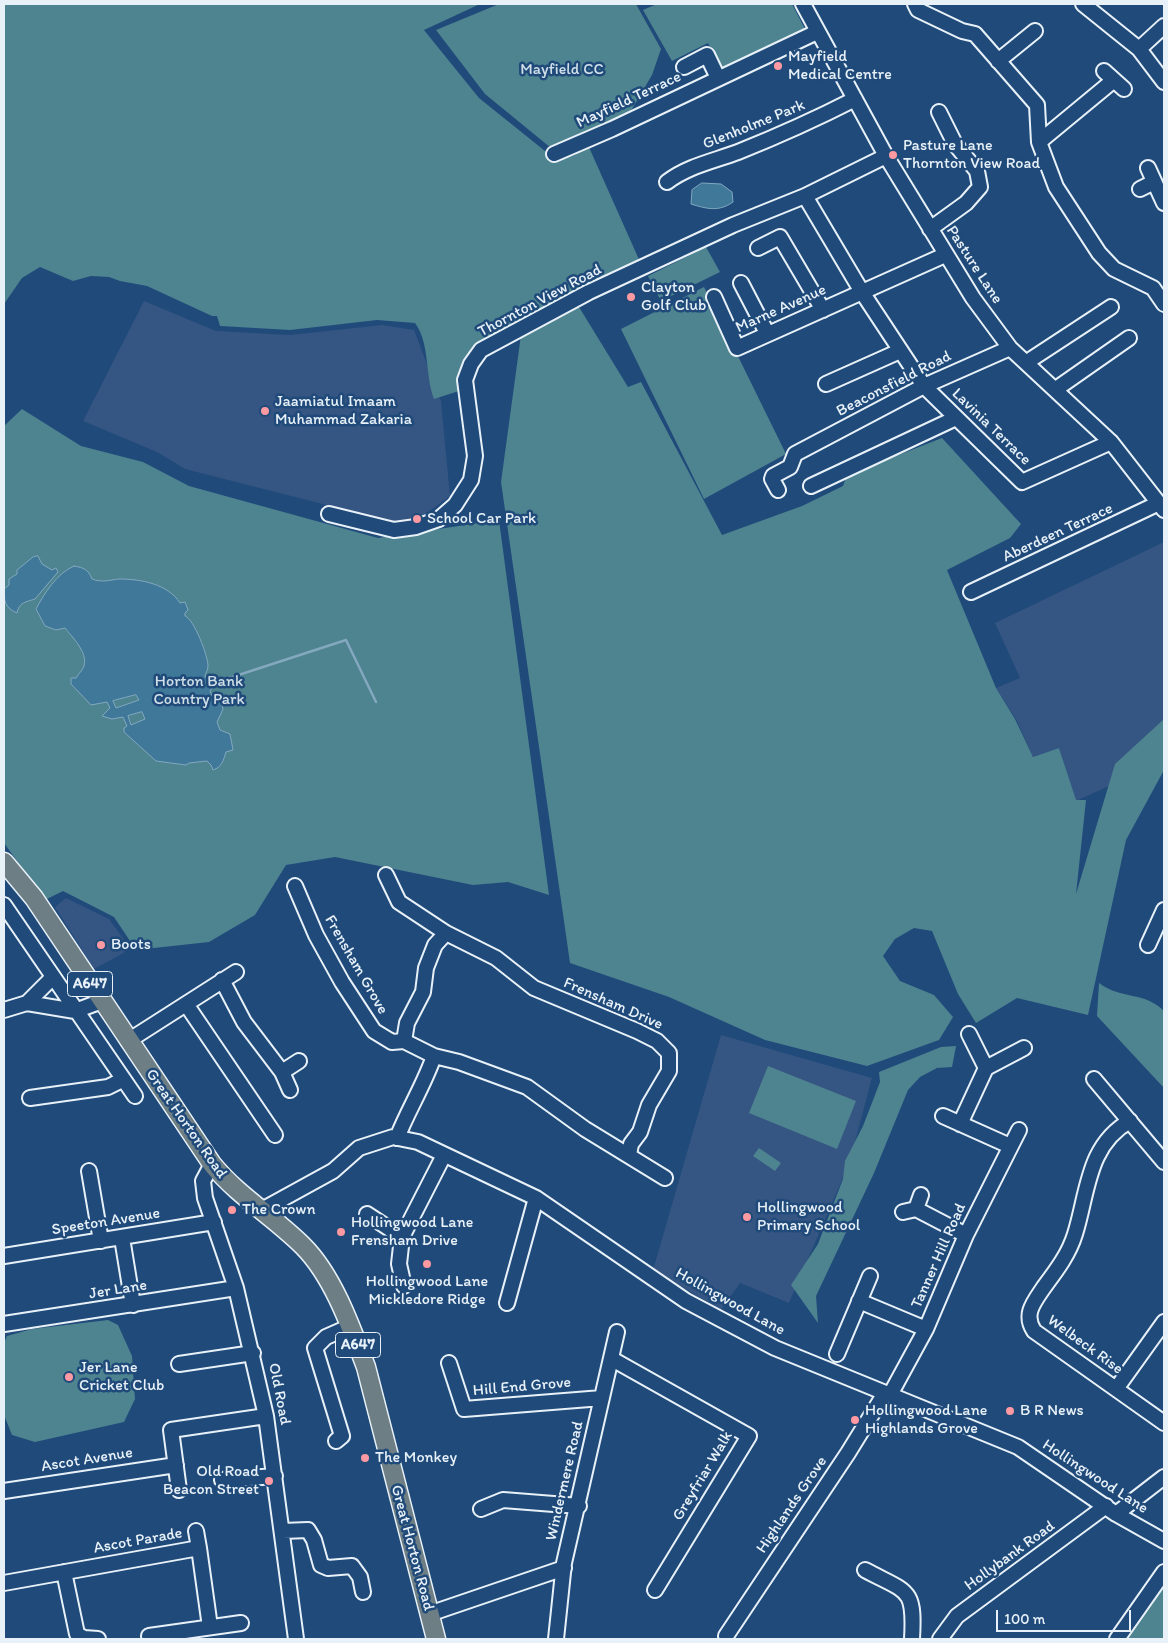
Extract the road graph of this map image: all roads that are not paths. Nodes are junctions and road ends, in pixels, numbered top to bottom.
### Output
1 (803, 4) edge
2 (915, 4) edge
3 (1084, 4) edge
4 (1164, 26) edge
5 (1035, 31) dead end
6 (817, 32) junction
7 (1139, 49) junction
8 (998, 61) junction
9 (684, 67) dead end
10 (718, 78) junction
11 (1114, 80) dead end
12 (1164, 82) edge
13 (854, 99) junction
14 (939, 112) dead end
15 (1039, 142) junction
16 (554, 154) dead end
17 (886, 156) junction
18 (1148, 168) dead end
19 (667, 182) dead end
20 (1154, 182) junction
21 (1140, 189) dead end
22 (805, 196) junction
23 (1164, 203) edge
24 (930, 229) junction
25 (758, 248) dead end
26 (945, 255) junction
27 (741, 283) dead end
28 (862, 292) junction
29 (714, 297) dead end
30 (1164, 304) edge
31 (1111, 307) dead end
32 (823, 310) junction
33 (768, 333) junction
34 (1129, 338) dead end
35 (1010, 348) junction
36 (900, 351) junction
37 (1027, 362) junction
38 (826, 384) dead end
39 (924, 386) junction
40 (1056, 389) junction
41 (956, 418) junction
42 (1111, 442) junction
43 (811, 486) dead end
44 (778, 490) dead end
45 (1162, 507) edge
46 (329, 514) dead end
47 (971, 592) dead end
48 (4, 862) edge
49 (386, 875) dead end
50 (295, 886) dead end
51 (4, 905) edge
52 (1164, 910) edge
53 (446, 933) junction
54 (1148, 945) dead end
55 (236, 972) dead end
56 (53, 978) junction
57 (222, 980) junction
58 (102, 1001) junction
59 (27, 1003) junction
60 (186, 1004) junction
61 (4, 1010) edge
62 (76, 1011) junction
63 (969, 1034) dead end
64 (128, 1041) junction
65 (404, 1041) junction
66 (1024, 1048) dead end
67 (434, 1056) junction
68 (299, 1061) dead end
69 (986, 1068) junction
70 (282, 1072) junction
71 (1094, 1079) dead end
72 (122, 1080) junction
73 (290, 1090) dead end
74 (135, 1096) dead end
75 (30, 1098) dead end
76 (942, 1116) dead end
77 (1130, 1121) junction
78 (960, 1124) junction
79 (1019, 1130) dead end
80 (275, 1135) dead end
81 (397, 1138) junction
82 (1010, 1146) junction
83 (444, 1155) junction
84 (629, 1155) junction
85 (1164, 1162) edge
86 (212, 1164) junction
87 (88, 1171) dead end
88 (664, 1178) dead end
89 (921, 1195) dead end
90 (536, 1198) junction
91 (262, 1210) junction
92 (367, 1214) dead end
93 (214, 1222) junction
94 (966, 1234) junction
95 (402, 1237) junction
96 (122, 1238) junction
97 (101, 1241) junction
98 (4, 1256) edge
99 (870, 1276) dead end
100 (404, 1286) dead end
101 (236, 1288) junction
102 (859, 1301) junction
103 (507, 1304) dead end
104 (132, 1305) junction
105 (1164, 1322) edge
106 (4, 1324) edge
107 (351, 1326) junction
108 (926, 1329) junction
109 (617, 1332) dead end
110 (252, 1353) junction
111 (837, 1354) dead end
112 (612, 1359) junction
113 (449, 1362) dead end
114 (179, 1364) dead end
115 (1116, 1389) junction
116 (888, 1394) junction
117 (602, 1398) junction
118 (266, 1416) junction
119 (1164, 1423) edge
120 (336, 1441) dead end
121 (176, 1465) junction
122 (275, 1476) junction
123 (1164, 1478) edge
124 (222, 1480) dead end
125 (179, 1490) dead end
126 (4, 1491) edge
127 (578, 1506) junction
128 (481, 1509) dead end
129 (1111, 1510) junction
130 (196, 1531) dead end
131 (282, 1531) junction
132 (1164, 1541) edge
133 (199, 1548) junction
134 (564, 1568) junction
135 (865, 1570) dead end
136 (64, 1572) junction
137 (1164, 1572) edge
138 (4, 1583) edge
139 (654, 1590) dead end
140 (363, 1592) dead end
141 (429, 1614) junction
142 (241, 1623) dead end
143 (210, 1627) junction
144 (149, 1636) dead end
145 (726, 1636) dead end
146 (98, 1639) edge
147 (296, 1639) edge
148 (436, 1639) edge
149 (556, 1639) edge
150 (912, 1639) edge
151 (940, 1639) edge
152 (1117, 1639) edge

1 - 6 street, Pasture Lane
2 - 8 street
3 - 7 street
4 - 7 street
5 - 8 street
6 - 10 street, Mayfield Terrace
6 - 13 street, Pasture Lane
7 - 12 street
8 - 15 street
9 - 10 street, Mayfield Terrace
10 - 16 street, Mayfield Terrace
11 - 15 street
13 - 17 street, Pasture Lane
13 - 19 street, Glenholme Park
14 - 24 street
15 - 30 street
17 - 22 street, Thornton View Road
17 - 24 street, Pasture Lane
18 - 20 street
20 - 21 street
20 - 23 street
22 - 28 street, Lavinia Terrace
22 - 46 street, Thornton View Road
24 - 26 street, Pasture Lane
25 - 32 street
26 - 28 street, Marne Avenue
26 - 35 street, Pasture Lane
27 - 33 street
28 - 32 street, Marne Avenue
28 - 36 street, Lavinia Terrace
29 - 33 street, Marne Avenue
31 - 37 street
32 - 33 street, Marne Avenue
34 - 40 street
35 - 37 street, Pasture Lane
35 - 39 street, Beaconsfield Road
36 - 38 street
36 - 39 street, Lavinia Terrace
37 - 40 street, Pasture Lane
39 - 41 street, Lavinia Terrace
39 - 44 street, Beaconsfield Road
40 - 42 street, Pasture Lane
41 - 42 street, Lavinia Terrace
41 - 43 street
42 - 45 street, Pasture Lane
45 - 47 street, Aberdeen Terrace
48 - 58 main road, Great Horton Road / A647
49 - 53 street
50 - 65 street, Frensham Grove
51 - 56 street, Great Horton Road
52 - 54 street
53 - 65 street, Frensham Grove
53 - 84 street, Frensham Drive
55 - 57 street
56 - 59 street
56 - 62 street, Great Horton Road
57 - 60 street
57 - 70 street
58 - 62 street
58 - 64 main road, Great Horton Road / A647
59 - 61 street
59 - 62 street
60 - 64 street
60 - 80 street
62 - 72 street, Great Horton Road
63 - 69 street
64 - 86 main road, Great Horton Road / A647
65 - 67 street, Frensham Grove
66 - 69 street
67 - 81 street
67 - 84 street
68 - 70 street
69 - 78 street
70 - 73 street
71 - 77 street
72 - 74 street, Great Horton Road
72 - 75 street
76 - 78 street
77 - 85 street
77 - 115 street, Welbeck Rise
78 - 82 street
79 - 82 street, Tanner Hill Road
81 - 83 street, Hollingwood Lane
81 - 91 street, Hollingwood Lane
82 - 94 street, Tanner Hill Road
83 - 90 street, Hollingwood Lane
83 - 95 street
84 - 88 street
86 - 91 main road, Great Horton Road / A647
86 - 93 street, Old Road
87 - 97 street
89 - 94 street
90 - 103 street
90 - 116 street, Hollingwood Lane
91 - 107 main road, Great Horton Road / A647
92 - 95 street
93 - 96 street, Speeton Avenue
93 - 101 street, Old Road
94 - 108 street, Tanner Hill Road
95 - 100 street
96 - 97 street, Speeton Avenue
96 - 104 street
97 - 98 street, Speeton Avenue
99 - 102 street
101 - 104 street, Jer Lane
101 - 110 street, Old Road
102 - 108 street
102 - 111 street
104 - 106 street, Jer Lane
105 - 115 street
107 - 120 street
107 - 141 main road, Great Horton Road / A647
108 - 116 street, Tanner Hill Road
109 - 112 street, Windermere Road
110 - 114 street
110 - 118 street, Old Road
112 - 117 street, Windermere Road
112 - 139 street, Greyfriar Walk
113 - 117 street, Hill End Grove
115 - 119 street, Welbeck Rise
116 - 129 street, Hollingwood Lane
116 - 145 street, Highlands Grove
117 - 127 street, Windermere Road
118 - 121 street
118 - 122 street, Old Road
121 - 125 street
121 - 126 street, Ascot Avenue
122 - 124 street
122 - 131 street, Old Road
123 - 129 street, Hollybank Road
127 - 128 street
127 - 134 street, Windermere Road
129 - 132 street, Hollingwood Lane
129 - 151 street, Hollybank Road
130 - 133 street
131 - 140 street
131 - 147 street, Old Road
133 - 136 street, Ascot Parade
133 - 143 street, Ascot Parade
134 - 141 street
134 - 149 street, Windermere Road
135 - 150 street
136 - 138 street, Ascot Parade
136 - 146 street
137 - 152 street
141 - 148 main road, Great Horton Road / A647
142 - 143 street
143 - 144 street

